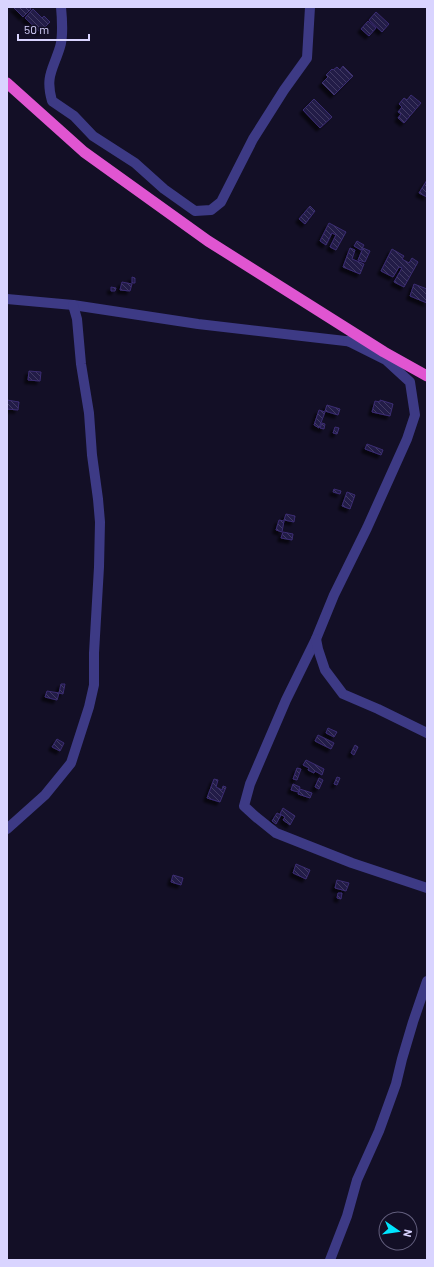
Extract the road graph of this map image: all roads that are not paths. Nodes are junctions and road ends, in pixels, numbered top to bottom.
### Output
1 (61, 7) edge
2 (310, 7) edge
3 (7, 83) edge
4 (7, 299) edge
5 (73, 305) junction
6 (348, 341) junction
7 (371, 344) junction
8 (427, 376) edge
9 (316, 639) junction
10 (427, 733) edge
11 (7, 829) edge
12 (427, 888) edge
13 (427, 982) edge
14 (330, 1260) edge

1 - 2 street
3 - 7 highway
4 - 5 street
5 - 6 street
5 - 11 street
6 - 7 street
6 - 9 street
7 - 8 highway
9 - 10 street
9 - 12 street
13 - 14 street

